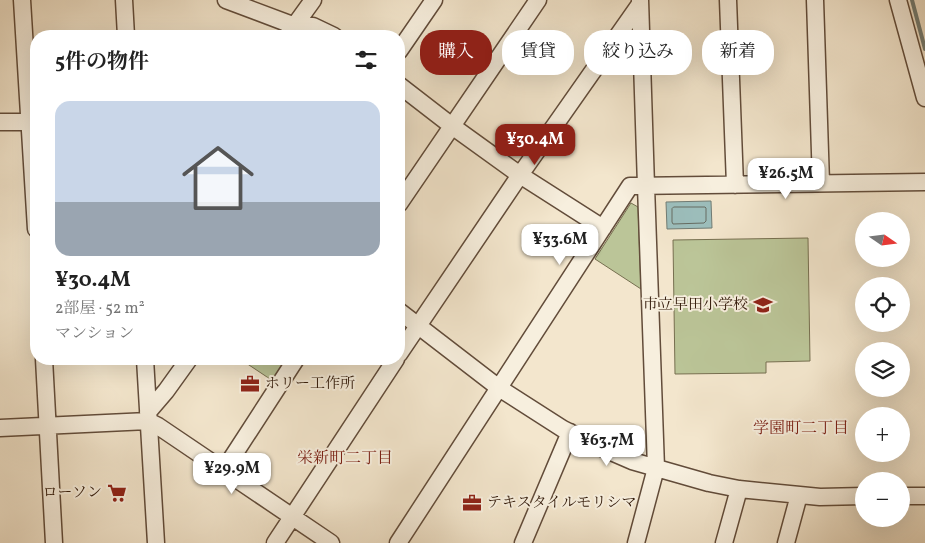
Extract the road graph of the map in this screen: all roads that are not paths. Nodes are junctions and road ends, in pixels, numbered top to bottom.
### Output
1 (22, 0) edge
2 (124, 0) edge
3 (226, 0) edge
4 (314, 0) edge
5 (434, 0) edge
6 (538, 0) edge
7 (728, 0) edge
8 (816, 0) edge
9 (898, 0) edge
10 (640, 2) edge
11 (126, 30) edge
12 (289, 30) edge
13 (292, 30) edge
14 (295, 30) edge
15 (321, 30) edge
16 (405, 42) edge
17 (30, 89) edge
18 (405, 90) edge
19 (925, 98) edge
20 (0, 122) edge
21 (30, 122) edge
22 (452, 126) junction
23 (520, 175) junction
24 (925, 182) edge
25 (821, 183) junction
26 (735, 185) junction
27 (646, 186) junction
28 (405, 195) edge
29 (603, 228) junction
30 (405, 315) edge
31 (418, 325) junction
32 (405, 345) edge
33 (44, 365) edge
34 (145, 365) edge
35 (185, 365) edge
36 (292, 365) edge
37 (392, 365) edge
38 (499, 388) junction
39 (148, 417) junction
40 (48, 425) junction
41 (0, 428) edge
42 (570, 432) junction
43 (656, 468) junction
44 (224, 470) junction
45 (739, 489) junction
46 (799, 495) junction
47 (855, 496) edge
48 (910, 496) edge
49 (925, 496) edge
50 (293, 518) junction
51 (54, 543) edge
52 (156, 543) edge
53 (276, 543) edge
54 (331, 543) edge
55 (398, 543) edge
56 (523, 543) edge
57 (636, 543) edge
58 (724, 543) edge
59 (786, 543) edge

1 - 17 street
2 - 11 street
3 - 12 street
4 - 13 street
5 - 16 street
6 - 22 street
7 - 26 street
8 - 25 street
9 - 19 street
10 - 23 street
10 - 27 street
14 - 15 street
18 - 22 street
20 - 21 street
22 - 23 street
22 - 28 street
23 - 29 street
23 - 31 street
24 - 25 street
25 - 26 street
26 - 27 street
27 - 29 street
27 - 43 street
29 - 38 street
30 - 31 street
31 - 32 street
31 - 38 street
33 - 40 street
34 - 39 street
35 - 39 street
36 - 44 street
37 - 50 street
38 - 42 street
38 - 55 street
39 - 40 street
39 - 44 street
39 - 52 street
40 - 41 street
40 - 51 street
42 - 43 street
42 - 56 street
43 - 45 street
43 - 57 street
44 - 50 street
45 - 46 street
45 - 58 street
46 - 47 street
46 - 59 street
48 - 49 street
50 - 53 street
50 - 54 street

